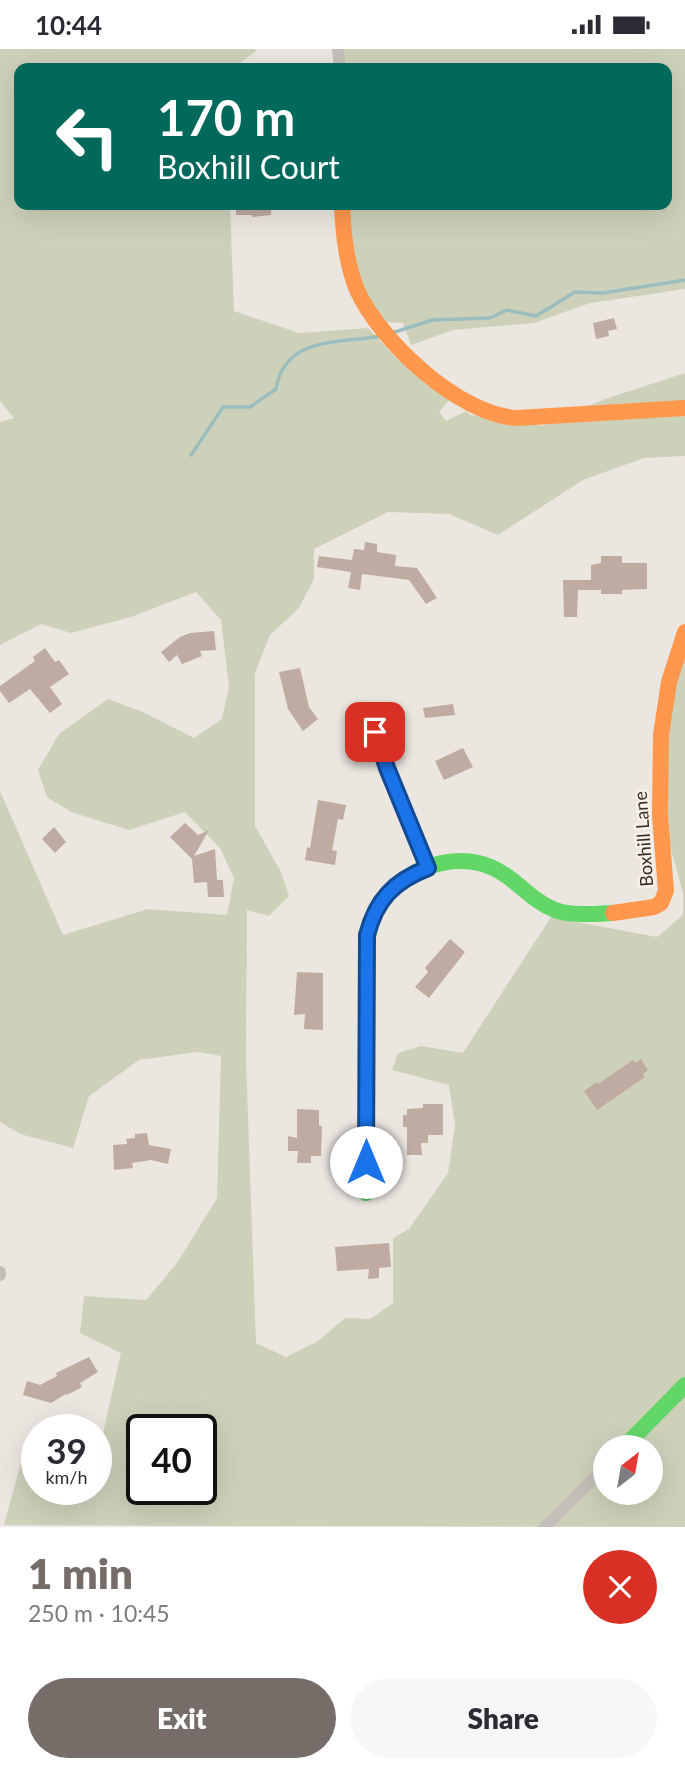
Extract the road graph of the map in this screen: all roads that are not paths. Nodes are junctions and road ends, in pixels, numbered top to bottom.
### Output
1 (342, 210) edge
2 (685, 408) edge
3 (685, 632) edge
4 (375, 732) dead end
5 (428, 868) junction
6 (366, 1193) dead end
7 (685, 1385) edge
8 (636, 1435) edge
9 (593, 1479) edge
10 (545, 1527) edge

1 - 2 street
3 - 5 street, Boxhill Lane
4 - 5 street
5 - 6 street, Boxhill Lane
7 - 8 street
9 - 10 street

